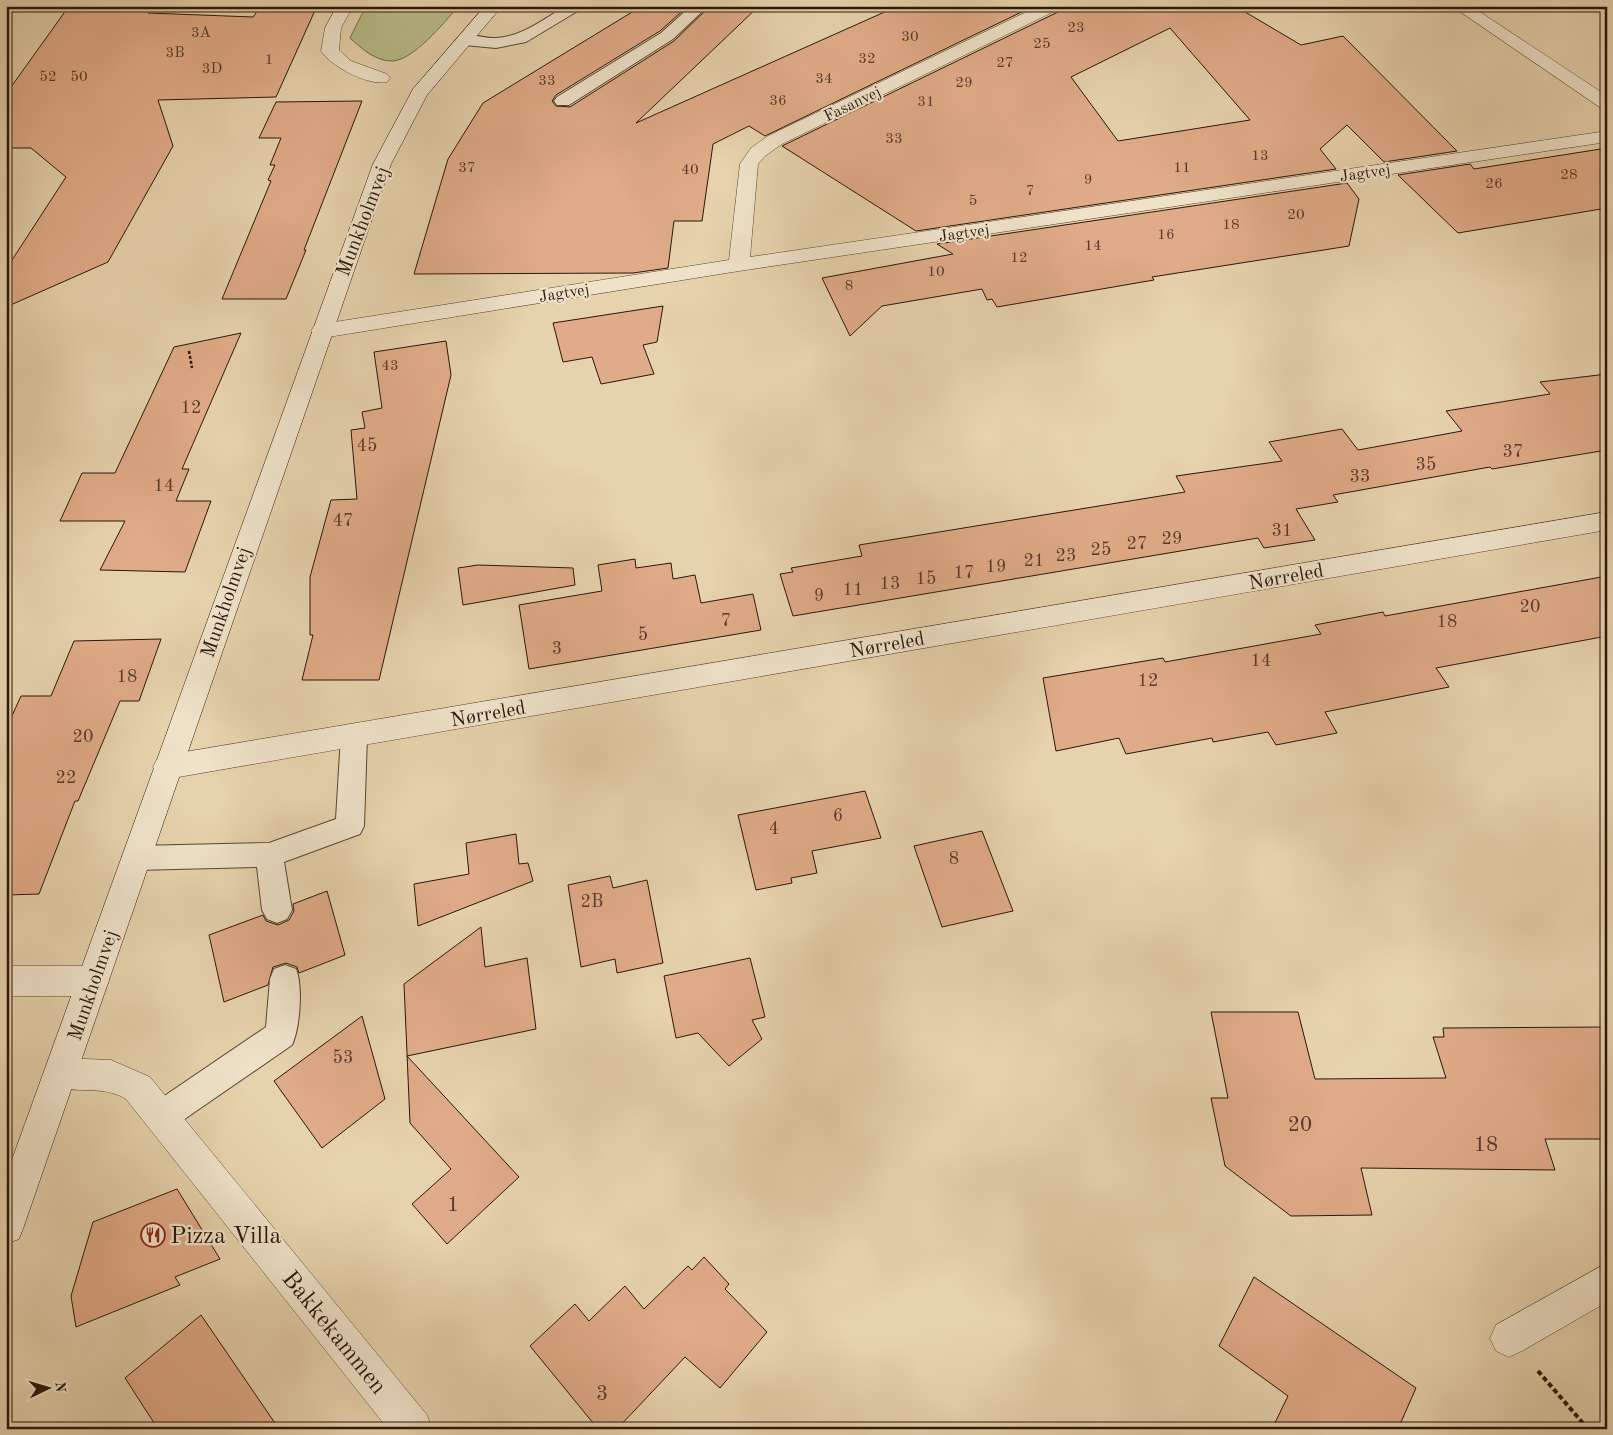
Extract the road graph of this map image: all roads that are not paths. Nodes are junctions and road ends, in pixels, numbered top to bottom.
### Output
1 (10, 6) edge
2 (345, 6) edge
3 (494, 6) edge
4 (578, 6) edge
5 (700, 6) edge
6 (1053, 6) edge
7 (1460, 6) edge
8 (6, 11) edge
9 (464, 40) junction
10 (381, 78) dead end
11 (563, 101) dead end
12 (1607, 104) edge
13 (1607, 136) edge
14 (739, 265) junction
15 (322, 330) junction
16 (1607, 521) edge
17 (354, 736) junction
18 (167, 767) junction
19 (269, 855) junction
20 (136, 858) junction
21 (277, 910) dead end
22 (285, 979) dead end
23 (6, 981) edge
24 (93, 981) junction
25 (61, 1074) junction
26 (162, 1116) junction
27 (6, 1226) edge
28 (1607, 1281) edge
29 (1509, 1338) road end
30 (413, 1429) edge

1 - 8 street
2 - 10 street
3 - 9 street, Munkholmvej
4 - 9 lane
5 - 11 lane
6 - 14 street, Fasanvej
7 - 12 street
9 - 15 street, Munkholmvej
13 - 14 street, Jagtvej
14 - 15 street, Jagtvej
15 - 18 street, Munkholmvej
16 - 17 street, Nørreled
17 - 18 street, Nørreled
17 - 19 lane
18 - 20 street, Munkholmvej
19 - 20 lane
19 - 21 lane
20 - 24 street, Munkholmvej
22 - 26 lane
23 - 24 street
24 - 25 street, Munkholmvej
25 - 26 street, Bakkekammen
25 - 27 street, Munkholmvej
26 - 30 street, Bakkekammen
28 - 29 street

